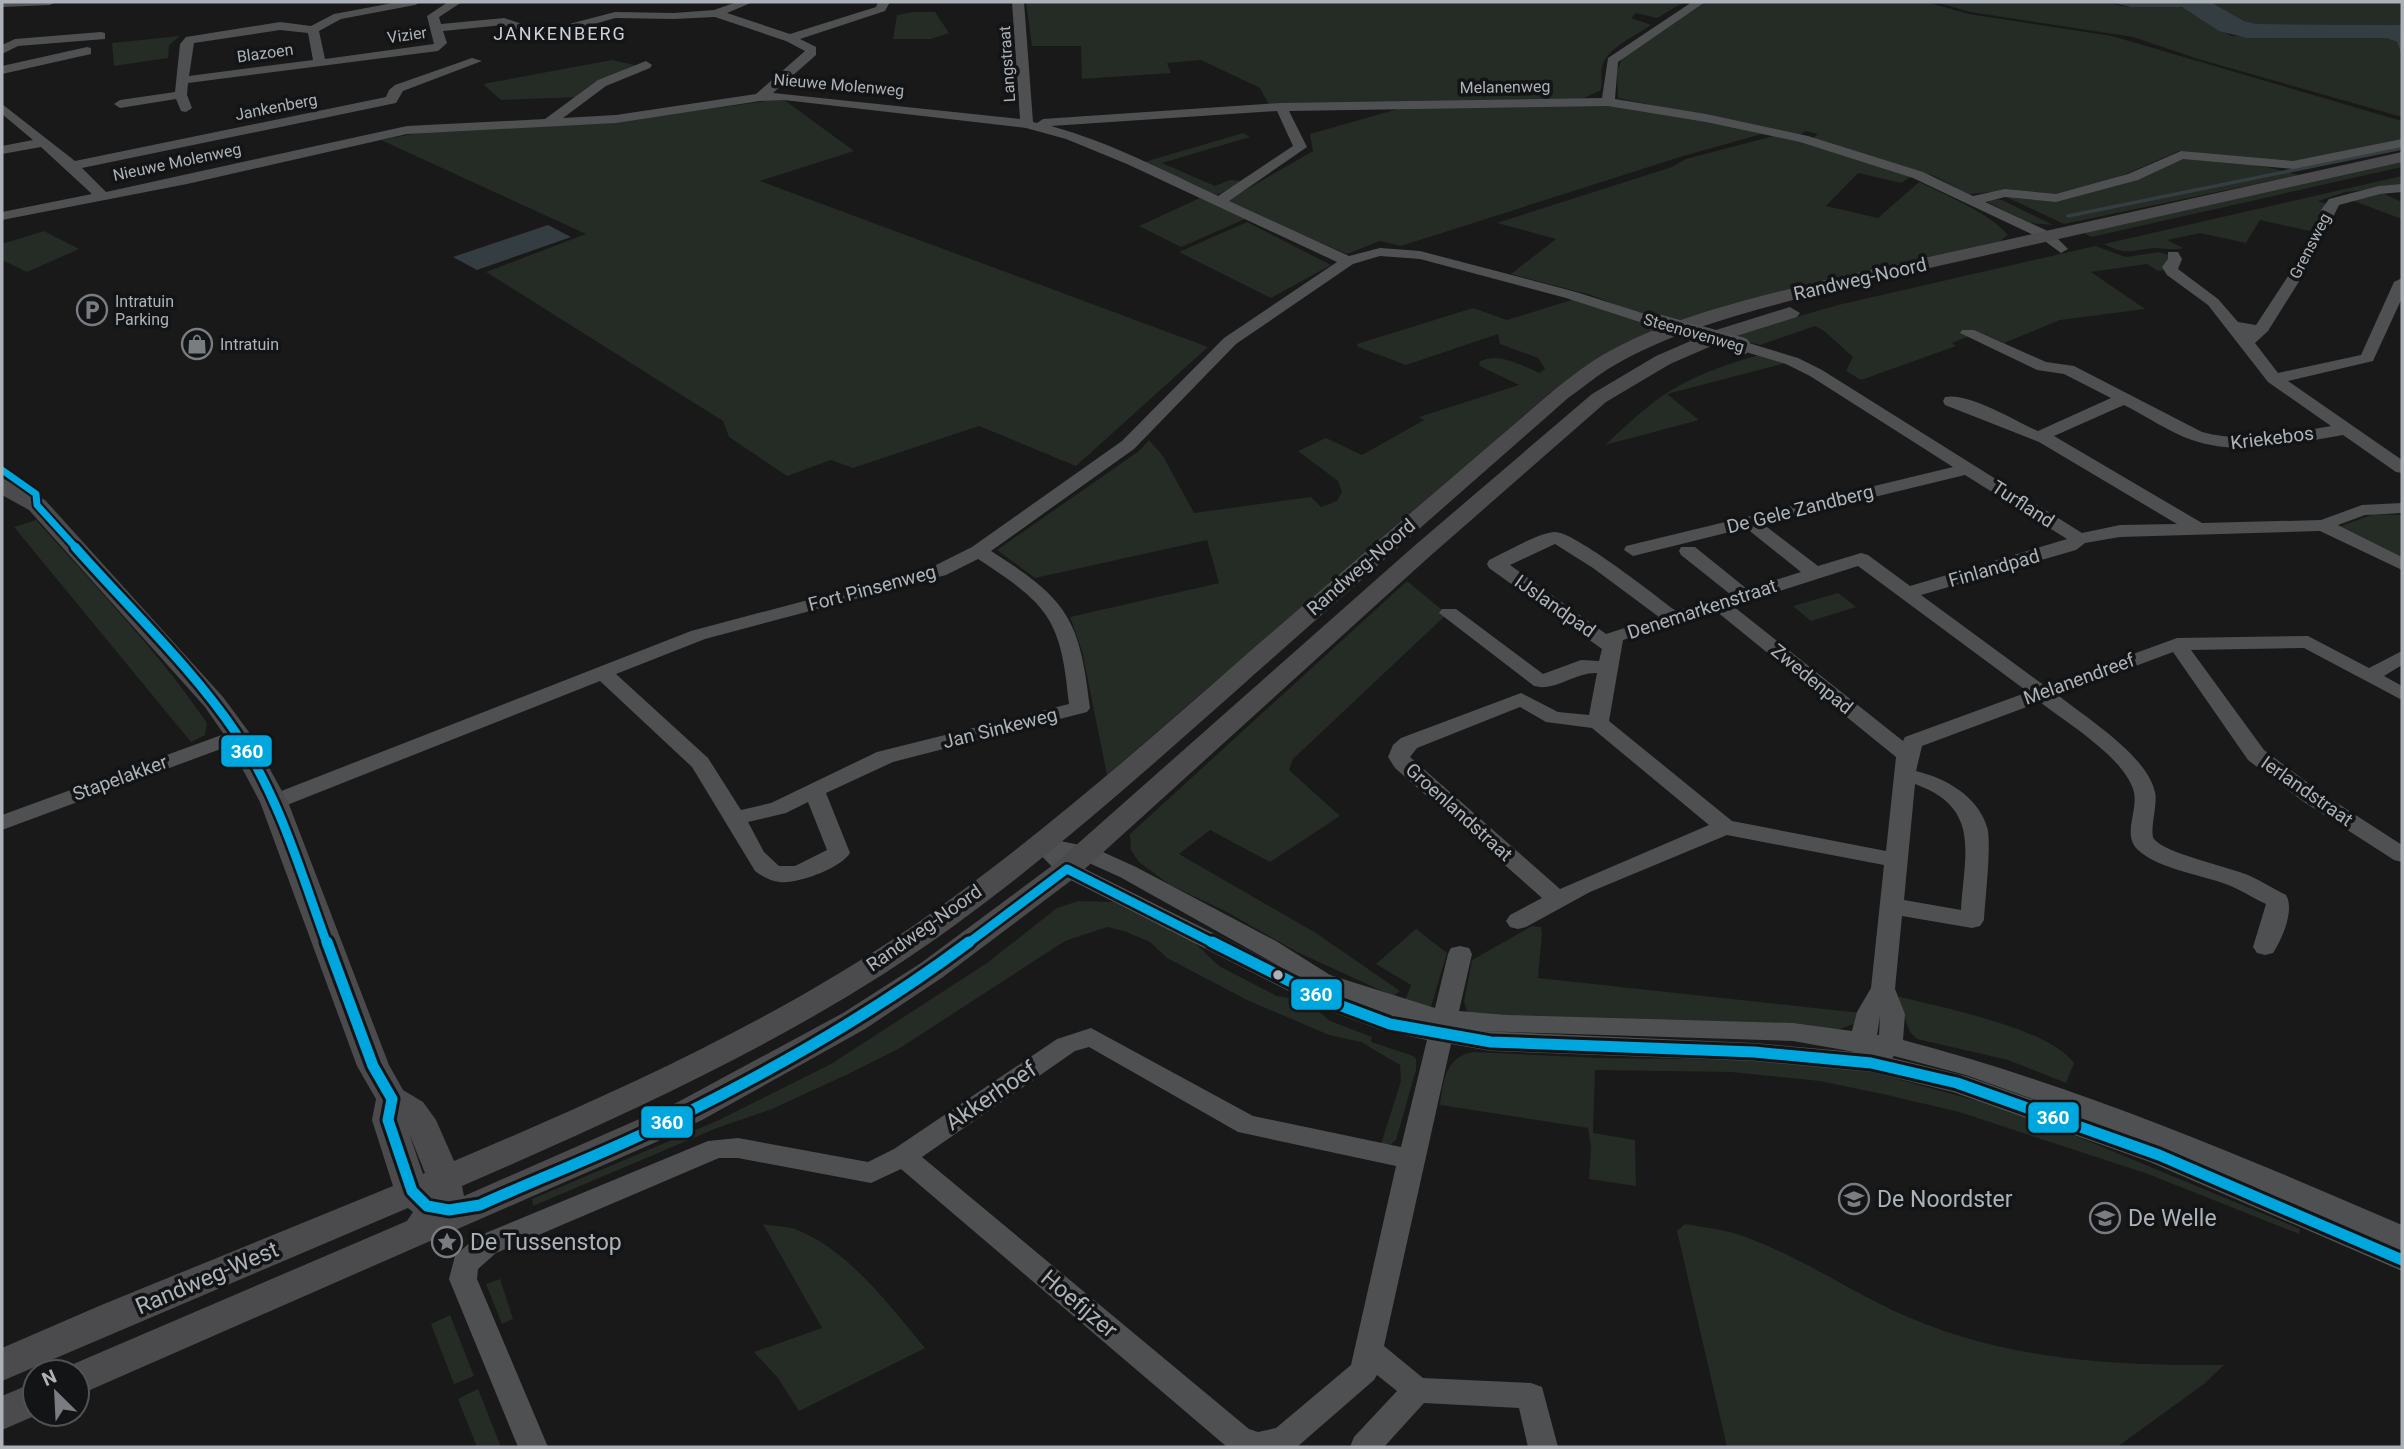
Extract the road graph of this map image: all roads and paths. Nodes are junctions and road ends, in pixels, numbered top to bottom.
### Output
1 (50, 2) edge
2 (415, 2) edge
3 (456, 2) edge
4 (747, 2) edge
5 (884, 2) edge
6 (1018, 2) edge
7 (1699, 2) edge
8 (2, 4) edge
9 (716, 13) junction
10 (436, 28) junction
11 (313, 30) junction
12 (101, 36) dead end
13 (790, 38) junction
14 (2, 50) edge
15 (87, 51) dead end
16 (476, 61) dead end
17 (320, 63) junction
18 (646, 65) dead end
19 (2, 70) edge
20 (183, 80) junction
21 (760, 97) junction
22 (1608, 102) junction
23 (120, 104) dead end
24 (1281, 107) junction
25 (2, 108) edge
26 (550, 122) junction
27 (1027, 124) junction
28 (346, 126) junction
29 (44, 142) junction
30 (2402, 143) edge
31 (2, 150) edge
32 (2402, 157) edge
33 (72, 166) junction
34 (2402, 171) edge
35 (2402, 188) edge
36 (101, 195) junction
37 (1969, 201) junction
38 (1219, 202) junction
39 (2, 216) edge
40 (2047, 242) junction
41 (1397, 251) joint
42 (2173, 255) dead end
43 (1348, 261) junction
44 (2402, 282) edge
45 (1968, 333) dead end
46 (2250, 336) junction
47 (2274, 379) junction
48 (2124, 399) junction
49 (1951, 401) dead end
50 (2345, 429) junction
51 (2045, 438) junction
52 (2402, 468) edge
53 (1968, 469) junction
54 (2, 470) edge
55 (2, 485) edge
56 (37, 505) junction
57 (2402, 508) edge
58 (2323, 525) junction
59 (1754, 526) dead end
60 (2196, 527) junction
61 (2079, 539) junction
62 (1633, 550) dead end
63 (979, 551) junction
64 (1688, 551) dead end
65 (2402, 564) edge
66 (1815, 573) junction
67 (1906, 593) junction
68 (1743, 595) junction
69 (1718, 603) junction
70 (1449, 613) dead end
71 (1673, 618) junction
72 (2177, 644) junction
73 (1612, 647) junction
74 (2402, 657) edge
75 (1608, 668) junction
76 (603, 673) junction
77 (2371, 675) junction
78 (2042, 693) junction
79 (2402, 694) edge
80 (1598, 722) junction
81 (238, 735) junction
82 (1907, 765) junction
83 (814, 790) junction
84 (274, 802) junction
85 (735, 818) junction
86 (2, 823) edge
87 (1725, 827) junction
88 (1041, 844) junction
89 (2402, 855) edge
90 (1896, 860) junction
91 (1076, 861) junction
92 (1559, 900) junction
93 (1893, 906) junction
94 (1518, 920) dead end
95 (2265, 947) dead end
96 (1460, 954) dead end
97 (1442, 1027) junction
98 (1875, 1050) junction
99 (903, 1156) junction
100 (1411, 1159) junction
101 (432, 1192) junction
102 (480, 1205) junction
103 (2402, 1237) edge
104 (392, 1243) junction
105 (2402, 1260) edge
106 (1368, 1350) junction
107 (2, 1365) edge
108 (91, 1373) edge
109 (1417, 1390) junction
110 (21, 1405) edge
111 (2, 1414) edge
112 (1260, 1446) edge
113 (533, 1447) edge
114 (1365, 1447) edge
115 (1543, 1447) edge

1 - 8 street
2 - 11 street
3 - 10 street, Vizier
4 - 9 street
5 - 13 street
6 - 27 street, Langstraat
7 - 22 street
9 - 10 street
9 - 13 street
10 - 17 street, Vizier
11 - 17 street, Blazoen
11 - 20 street
12 - 14 street
13 - 21 street
15 - 19 street
16 - 28 street, Jankenberg
17 - 20 street, Blazoen
18 - 26 street
20 - 23 street
21 - 26 street, Nieuwe Molenweg
21 - 27 street, Nieuwe Molenweg
22 - 24 street, Melanenweg
22 - 37 street, Melanenweg
24 - 27 street, Melanenweg
24 - 38 street
25 - 29 street
26 - 28 street, Nieuwe Molenweg
27 - 38 street, Nieuwe Molenweg
28 - 33 street, Jankenberg
28 - 36 street, Nieuwe Molenweg
29 - 31 street
29 - 33 street
30 - 37 street
32 - 40 main road, Randweg-Noord
33 - 36 street
34 - 40 main road, Randweg-Noord
35 - 46 street, Grensweg
36 - 39 street, Nieuwe Molenweg
37 - 40 street, Melanenweg
38 - 43 street, Nieuwe Molenweg
40 - 88 main road, Randweg-Noord
40 - 91 main road, Randweg-Noord
41 - 43 street, Fort Pinsenweg
41 - 53 street, Steenovenweg, bridge
42 - 46 street
43 - 63 street, Fort Pinsenweg
44 - 47 street
45 - 48 street, Kriekebos
46 - 47 street
47 - 50 street
48 - 50 street, Kriekebos
48 - 51 street
49 - 51 street
50 - 52 street
51 - 60 street
53 - 61 street, Turfland
53 - 62 street, De Gele Zandberg
54 - 56 main road
55 - 56 main road
56 - 81 main road
57 - 58 street
58 - 60 street
58 - 65 street
59 - 66 street
60 - 61 street
61 - 67 street, Finlandpad
63 - 76 street, Fort Pinsenweg
63 - 83 street, Jan Sinkeweg
64 - 68 street
66 - 67 street, Denemarkenstraat
66 - 68 street, Denemarkenstraat
67 - 78 street, Denemarkenstraat
68 - 69 street, Denemarkenstraat
69 - 71 street, Denemarkenstraat
69 - 82 street, Zwedenpad
70 - 75 street
71 - 73 street, Denemarkenstraat
71 - 73 street, IJslandpad
72 - 77 street, Melanendreef
72 - 78 street, Melanendreef
72 - 89 street, Ierlandstraat
73 - 75 street, Denemarkenstraat
74 - 77 street
75 - 80 street, Denemarkenstraat
76 - 84 street, Fort Pinsenweg
76 - 85 street
77 - 79 street, Melanendreef
78 - 82 street, Melanendreef
78 - 95 street, Denemarkenstraat
80 - 87 street
80 - 92 street, Groenlandstraat
81 - 84 main road
81 - 86 street, Stapelakker
82 - 90 street
82 - 93 street, Zwedenpad
83 - 85 street, Jan Sinkeweg
83 - 85 street
84 - 101 main road
87 - 90 street
87 - 92 street
88 - 91 street
88 - 101 main road, Randweg-Noord
90 - 93 street
91 - 97 street
91 - 102 main road, Randweg-Noord
92 - 94 street
93 - 98 street
96 - 97 street
97 - 98 street
97 - 100 street
98 - 103 street
98 - 105 street
99 - 100 street, Akkerhoef
99 - 112 street, Hoefijzer
99 - 113 street, Akkerhoef
100 - 106 street, Hoefijzer
101 - 102 main road
101 - 104 main road
101 - 107 main road, Randweg-West
102 - 104 main road, Randweg-West
104 - 108 main road, Randweg-West
106 - 109 street
106 - 112 street, Hoefijzer
109 - 114 street
109 - 115 street
110 - 111 main road

